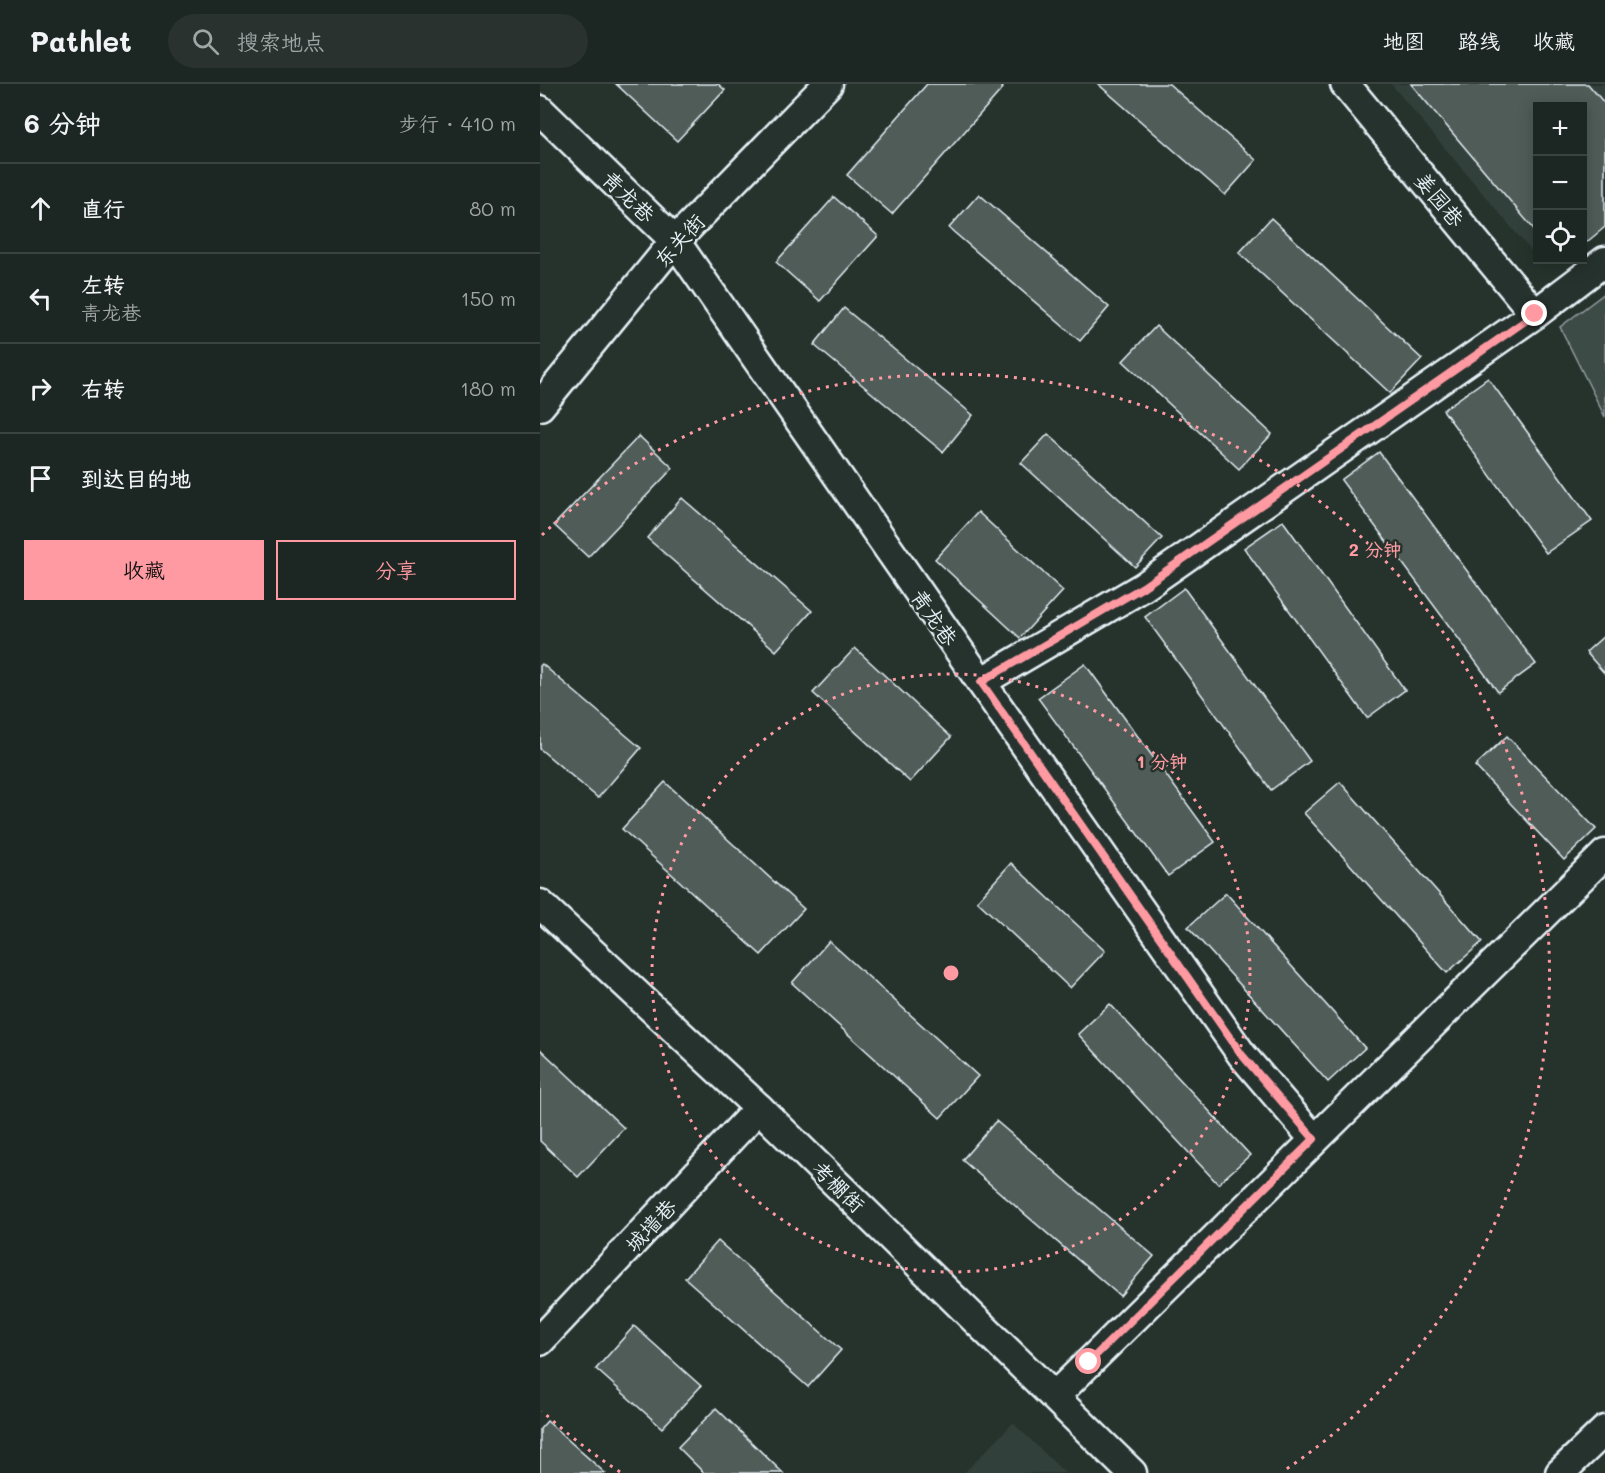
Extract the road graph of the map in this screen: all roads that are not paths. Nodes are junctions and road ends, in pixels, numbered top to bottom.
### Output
1 (828, 84) edge
2 (1345, 84) edge
3 (540, 110) edge
4 (675, 241) junction
5 (1605, 261) edge
6 (1535, 314) junction
7 (540, 406) edge
8 (981, 682) junction
9 (1605, 854) edge
10 (540, 904) edge
11 (759, 1108) junction
12 (1314, 1139) junction
13 (540, 1341) edge
14 (1055, 1396) junction
15 (1605, 1430) edge
16 (1132, 1473) edge
17 (1560, 1473) edge

1 - 4 street, 东关街
2 - 6 street, 姜园巷
3 - 4 street, 青龙巷
4 - 7 street, 东关街
4 - 8 street, 青龙巷
5 - 6 street
6 - 8 street
8 - 12 street, 青龙巷
9 - 12 street
10 - 11 street, 考棚街
11 - 13 street, 城墙巷
11 - 14 street, 考棚街
12 - 14 street
14 - 16 street, 考棚街
15 - 17 street

